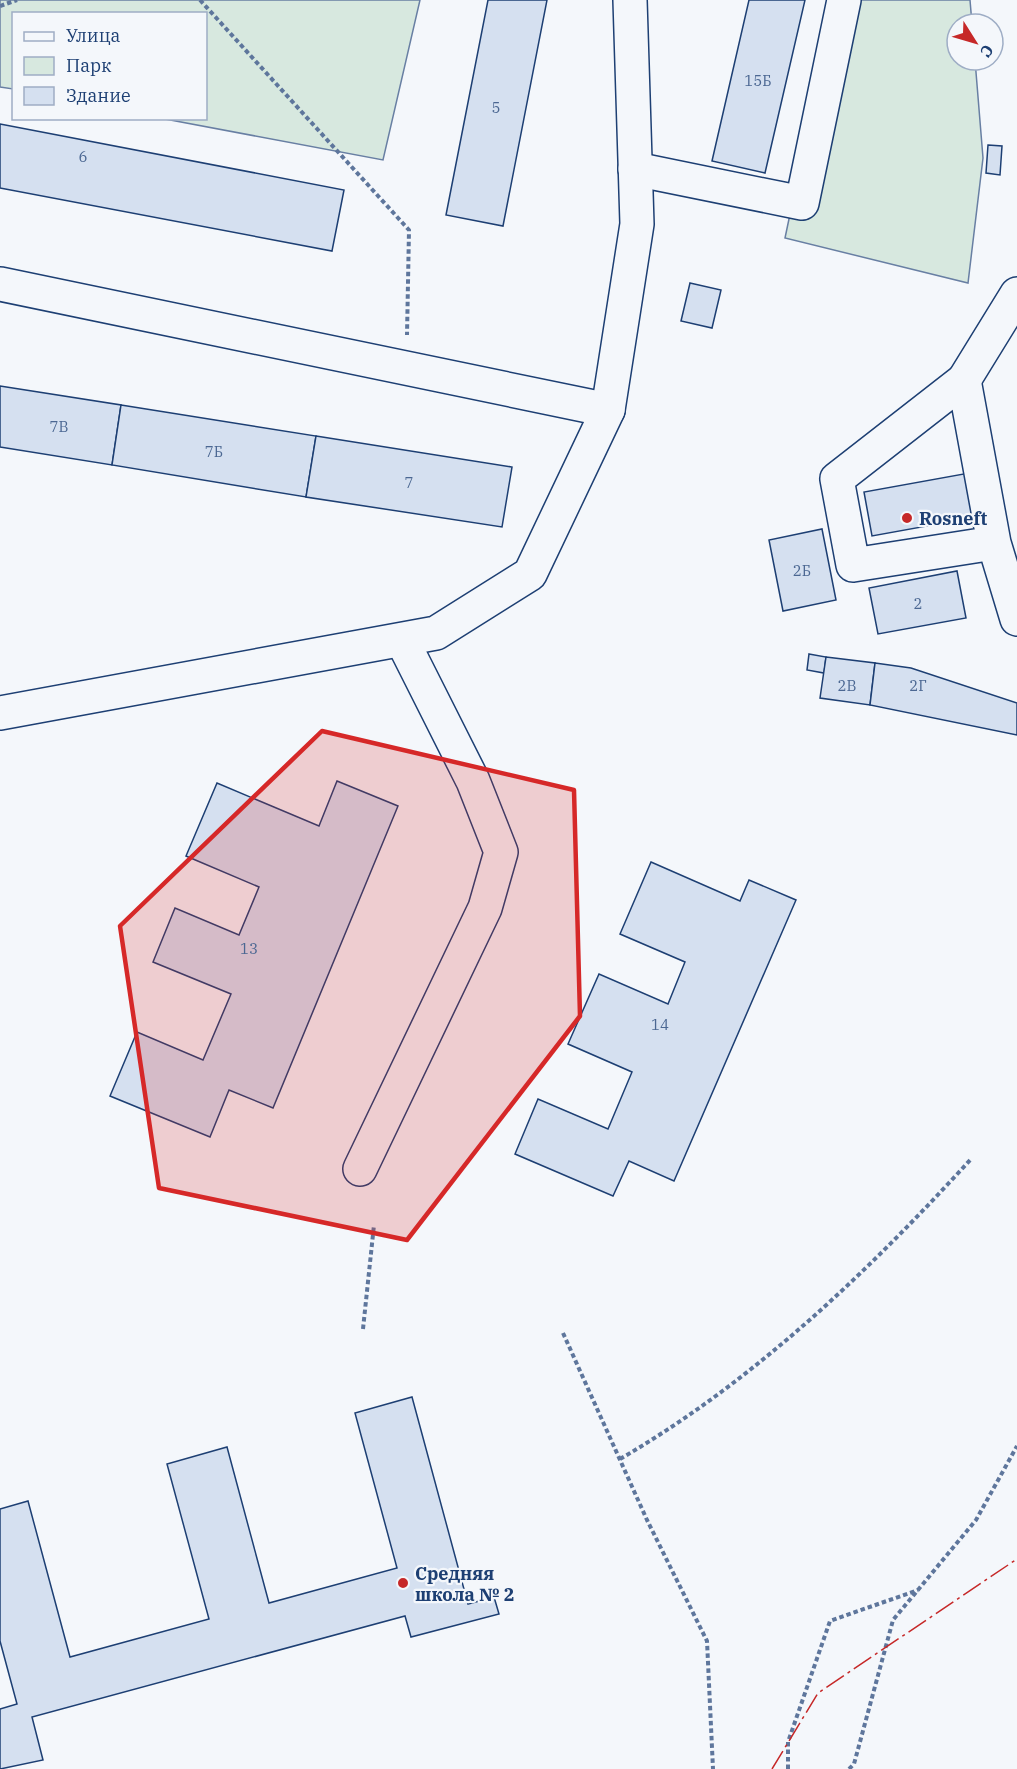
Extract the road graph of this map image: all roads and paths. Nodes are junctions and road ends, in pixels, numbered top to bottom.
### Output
1 (17, 0) edge
2 (200, 0) edge
3 (630, 0) edge
4 (844, 0) edge
5 (0, 6) edge
6 (635, 169) junction
7 (0, 284) edge
8 (1017, 294) edge
9 (406, 368) junction
10 (963, 380) junction
11 (608, 410) junction
12 (994, 543) junction
13 (1017, 619) edge
14 (402, 640) junction
15 (0, 713) edge
16 (972, 1158) dead end
17 (360, 1169) dead end
18 (374, 1225) dead end
19 (363, 1329) dead end
20 (563, 1333) dead end
21 (1017, 1446) edge
22 (620, 1459) junction
23 (918, 1590) junction
24 (713, 1769) edge
25 (788, 1769) edge
26 (849, 1769) edge

1 - 5 path
2 - 9 path
3 - 6 main road
4 - 6 main road
6 - 11 main road
7 - 9 main road
8 - 10 main road
9 - 11 main road
10 - 12 main road
10 - 12 main road
11 - 14 main road
12 - 13 main road
14 - 15 main road
14 - 17 main road
16 - 22 path
18 - 19 path
20 - 22 path
21 - 23 path
22 - 24 path
23 - 25 path
23 - 26 path

